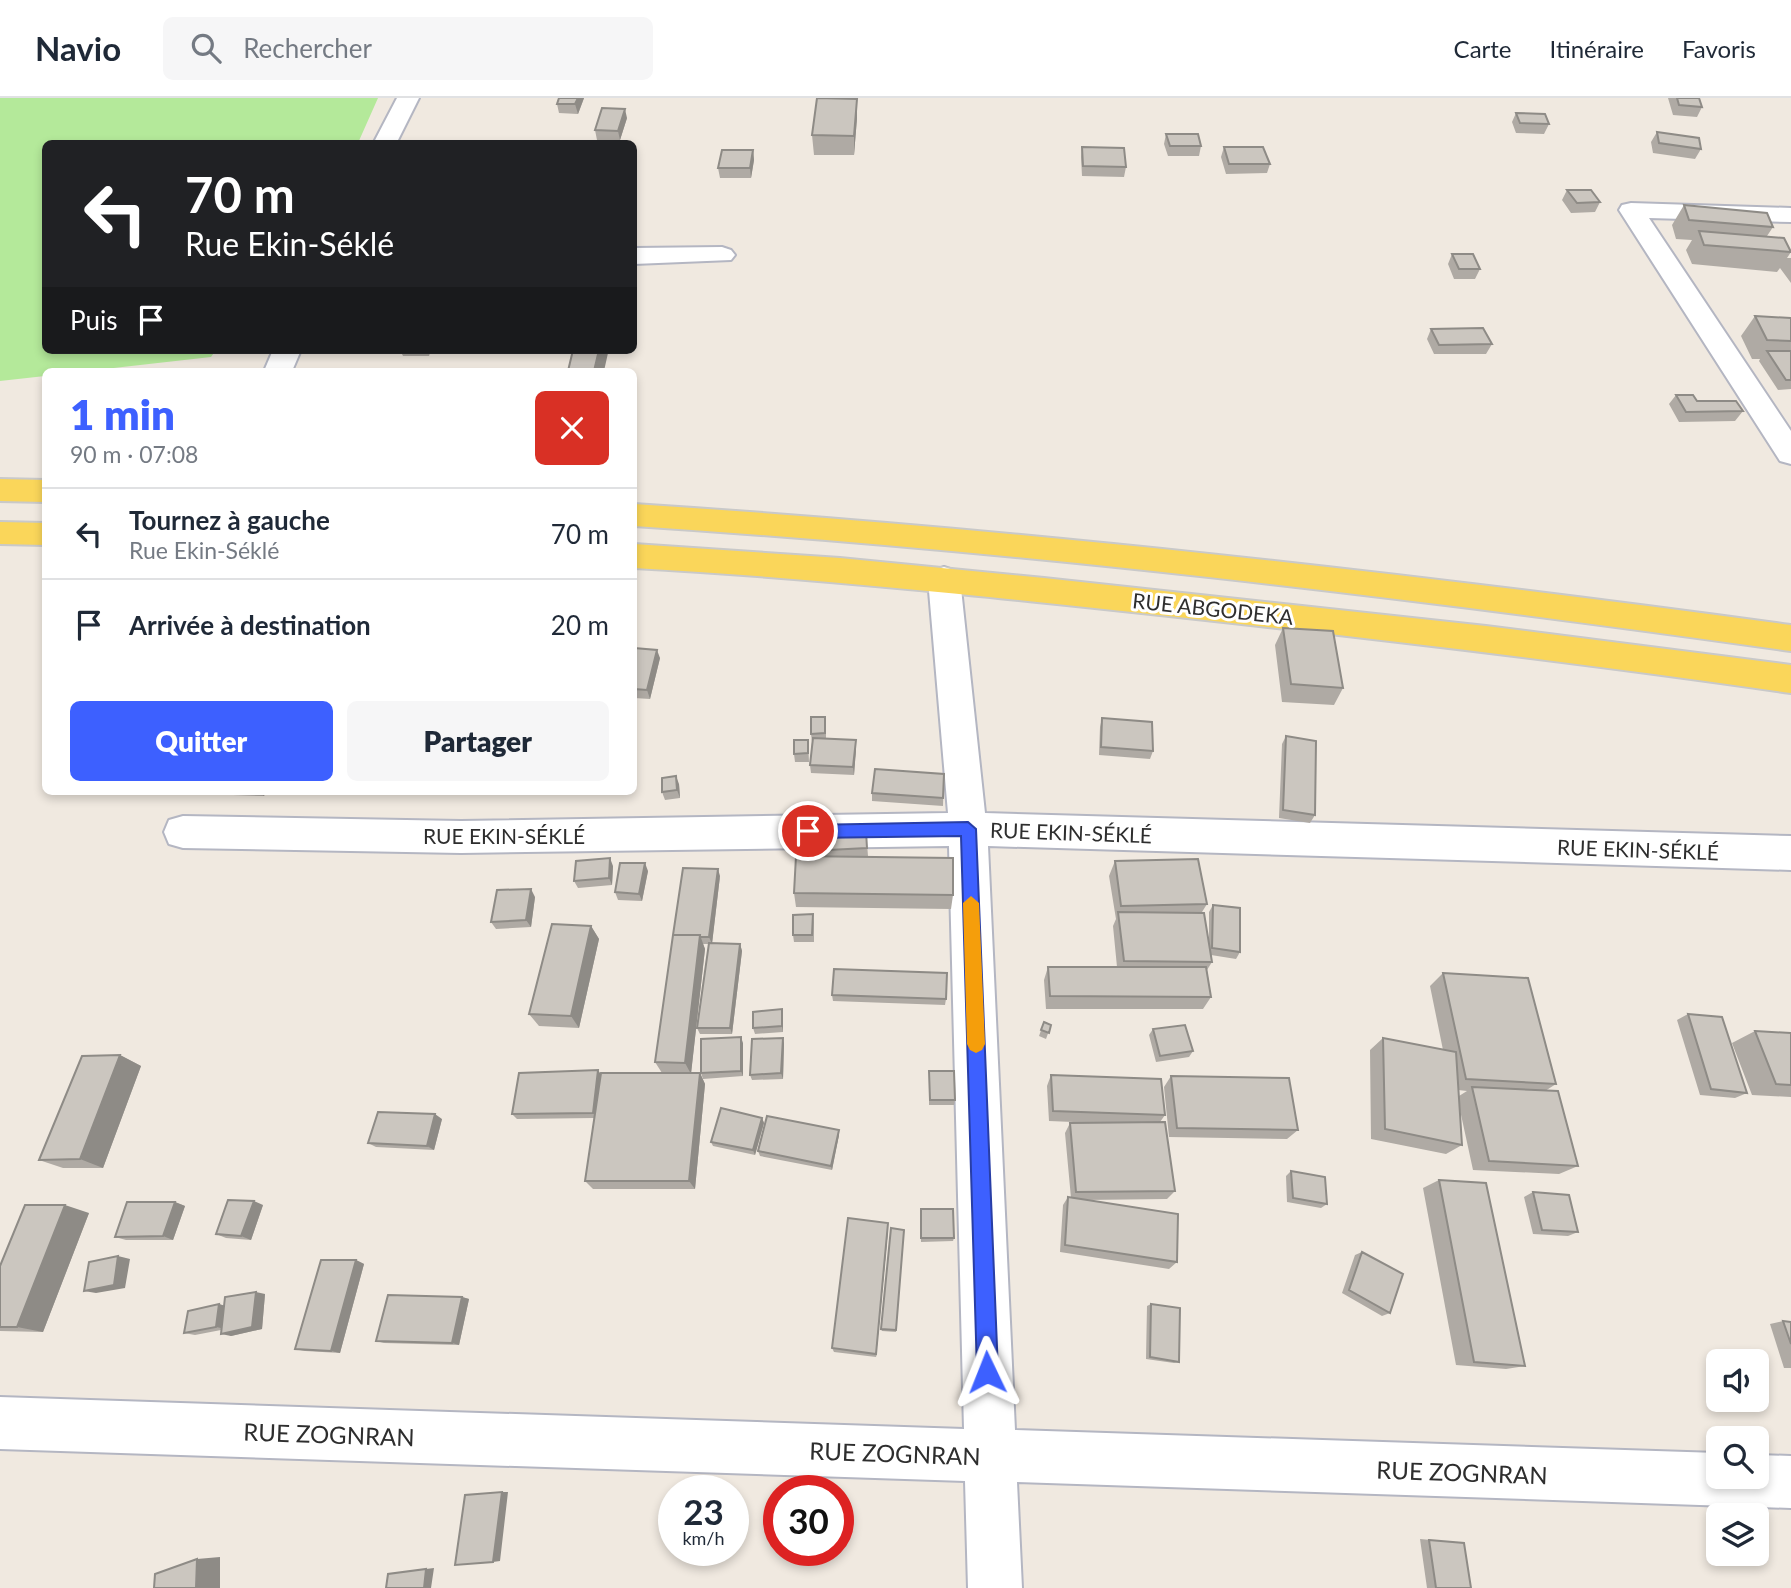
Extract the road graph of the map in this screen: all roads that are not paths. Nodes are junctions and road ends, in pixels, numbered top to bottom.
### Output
1 (408, 98) edge
2 (386, 140) edge
3 (1791, 215) edge
4 (722, 255) dead end
5 (637, 256) edge
6 (1782, 425) edge
7 (1791, 454) edge
8 (0, 490) edge
9 (42, 491) edge
10 (637, 515) edge
11 (0, 533) edge
12 (42, 534) edge
13 (637, 556) edge
14 (944, 579) junction
15 (1791, 638) edge
16 (1791, 679) edge
17 (968, 829) junction
18 (183, 832) dead end
19 (1791, 853) edge
20 (0, 1423) edge
21 (990, 1456) junction
22 (1791, 1482) edge
23 (995, 1588) edge

1 - 2 street
3 - 6 street
4 - 5 street
6 - 7 street
8 - 9 main road
10 - 15 main road, RUE ABGODEKA
11 - 12 main road
13 - 14 main road, RUE ABGODEKA
14 - 16 main road, RUE ABGODEKA
14 - 17 street
17 - 18 street, RUE EKIN-SÉKLÉ
17 - 19 street, RUE EKIN-SÉKLÉ
17 - 21 street
20 - 21 street, RUE ZOGNRAN
21 - 22 street, RUE ZOGNRAN
21 - 23 street

